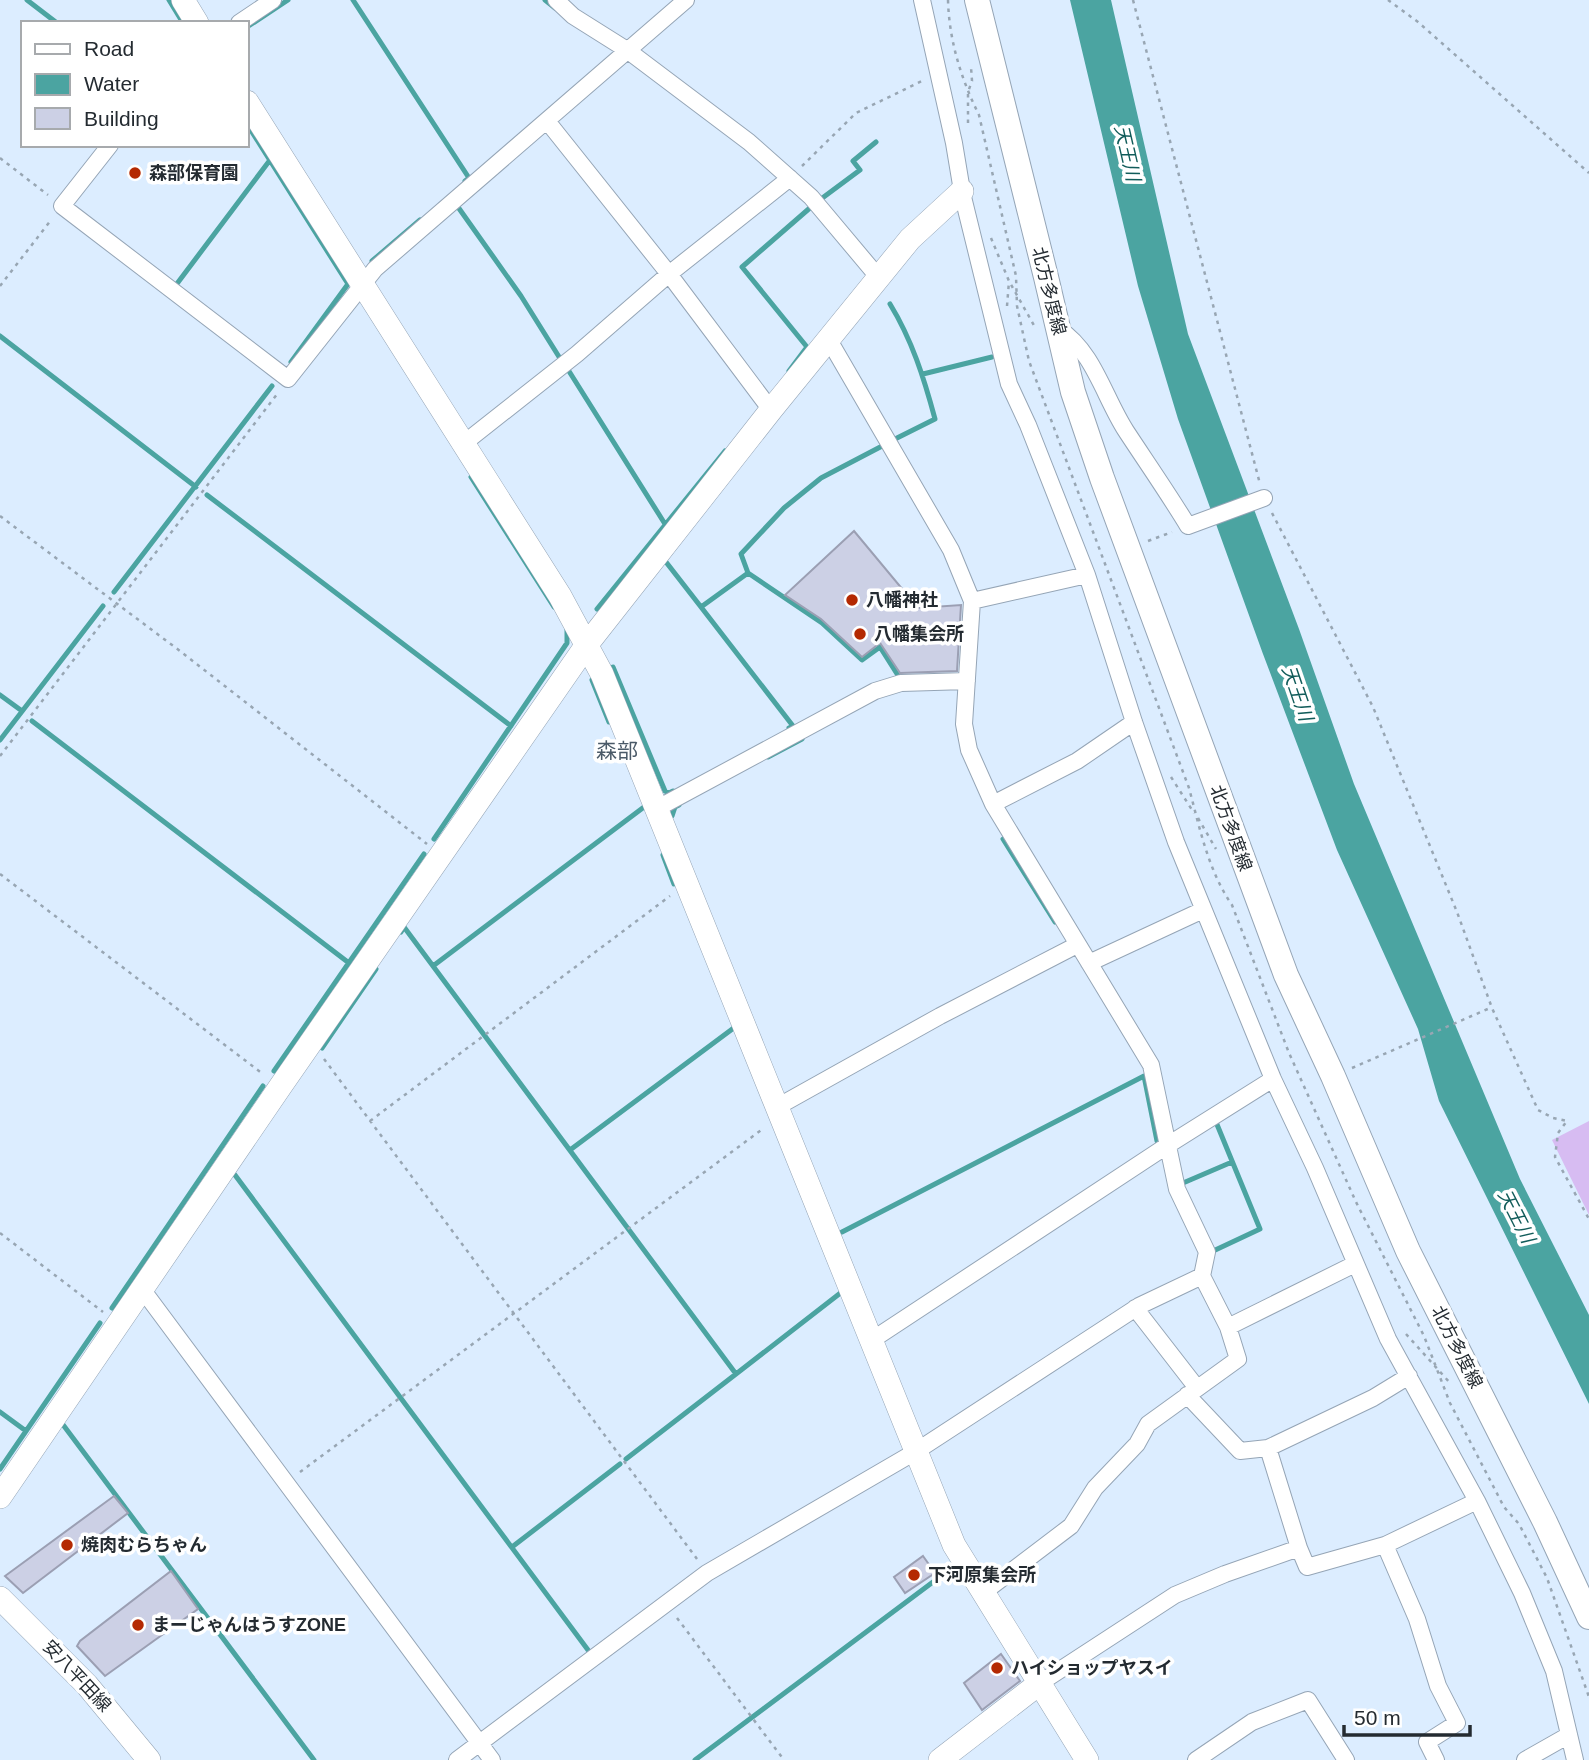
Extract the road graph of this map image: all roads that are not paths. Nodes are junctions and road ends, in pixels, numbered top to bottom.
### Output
1 (183, 0) edge
2 (273, 0) edge
3 (556, 0) edge
4 (922, 0) edge
5 (977, 0) edge
6 (680, 2) edge
7 (196, 21) edge
8 (242, 21) edge
9 (627, 50) junction
10 (248, 104) edge
11 (547, 121) junction
12 (108, 147) edge
13 (790, 178) junction
14 (962, 191) junction
15 (669, 274) junction
16 (879, 278) junction
17 (362, 283) junction
18 (1049, 332) junction
19 (829, 340) junction
20 (771, 410) junction
21 (463, 444) junction
22 (1264, 498) road end
23 (1087, 576) junction
24 (972, 601) junction
25 (588, 643) junction
26 (967, 681) junction
27 (1134, 722) junction
28 (993, 804) junction
29 (656, 809) junction
30 (1203, 910) junction
31 (1077, 945) junction
32 (1089, 963) junction
33 (1273, 1079) junction
34 (779, 1111) junction
35 (1168, 1145) junction
36 (1355, 1264) junction
37 (1202, 1276) junction
38 (142, 1289) junction
39 (1135, 1308) junction
40 (1228, 1327) junction
41 (872, 1340) junction
42 (1409, 1376) junction
43 (1192, 1392) junction
44 (1268, 1448) junction
45 (915, 1452) junction
46 (0, 1497) edge
47 (1477, 1501) junction
48 (1385, 1545) junction
49 (1299, 1548) junction
50 (984, 1592) junction
51 (0, 1598) edge
52 (1589, 1617) edge
53 (1040, 1683) junction
54 (1569, 1735) junction
55 (480, 1742) junction
56 (149, 1760) edge
57 (457, 1760) edge
58 (492, 1760) edge
59 (940, 1760) edge
60 (1087, 1760) edge
61 (1196, 1760) edge
62 (1346, 1760) edge
63 (1436, 1760) edge
64 (1525, 1760) edge
65 (1575, 1760) edge

1 - 7 street
2 - 8 street
3 - 9 street
4 - 14 street
5 - 18 main road, 北方多度線
6 - 9 street
9 - 11 street
9 - 13 street
10 - 17 street
11 - 15 street
11 - 17 street
12 - 17 street
13 - 15 street
13 - 16 street
14 - 16 street
14 - 23 street
15 - 20 street
15 - 21 street
16 - 19 street
17 - 21 street
18 - 22 street
18 - 52 main road, 北方多度線
19 - 20 street
19 - 24 street
20 - 25 street
21 - 25 street
23 - 24 street
23 - 27 street
24 - 26 street
25 - 29 street
25 - 38 street
26 - 28 street
26 - 29 street
27 - 28 street
27 - 30 street
28 - 31 street
29 - 34 street
30 - 32 street
30 - 33 street
31 - 32 street
31 - 34 street
32 - 35 street
33 - 35 street
33 - 36 street
34 - 41 street
35 - 37 street
35 - 41 street
36 - 40 street
36 - 42 street
37 - 39 street
37 - 40 street
38 - 46 street
38 - 55 street
39 - 43 street
39 - 45 street
40 - 43 street
41 - 45 street
42 - 44 street
42 - 47 street
43 - 44 street
43 - 50 street
44 - 49 street
45 - 50 street
45 - 55 street
47 - 48 street
47 - 54 street
48 - 49 street
48 - 63 street
49 - 53 street
50 - 53 street
51 - 56 street, 安八平田線
53 - 59 street
53 - 60 street
54 - 64 street
54 - 65 street
55 - 57 street
55 - 58 street
61 - 62 street

